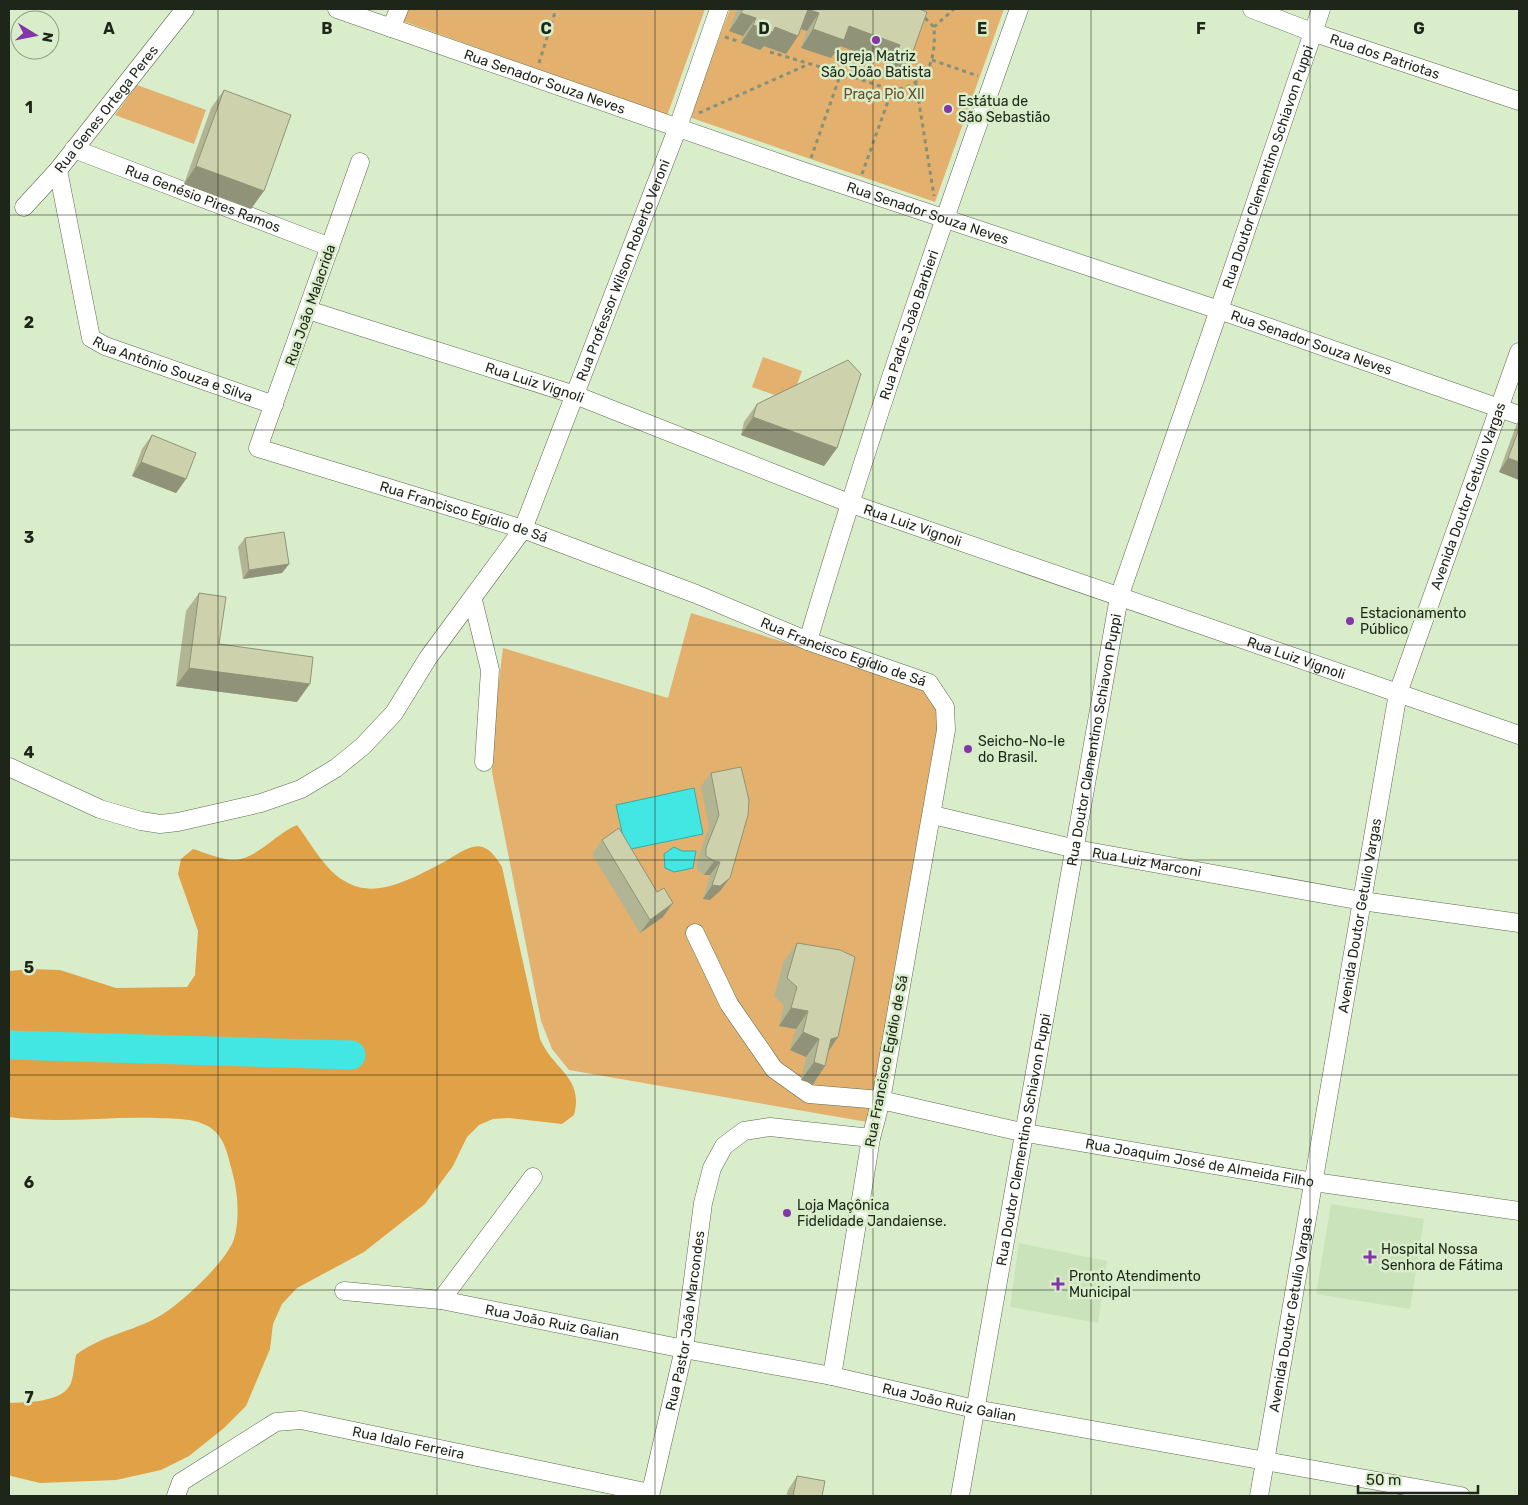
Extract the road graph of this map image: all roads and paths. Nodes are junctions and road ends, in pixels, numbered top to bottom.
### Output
1 (185, 9) edge
2 (337, 9) edge
3 (399, 9) edge
4 (556, 9) edge
5 (719, 9) edge
6 (921, 9) edge
7 (954, 9) edge
8 (1018, 9) edge
9 (1252, 9) edge
10 (1320, 9) edge
11 (914, 11) edge
12 (920, 13) junction
13 (934, 27) junction
14 (391, 28) junction
15 (1312, 32) junction
16 (770, 52) dead end
17 (932, 60) junction
18 (809, 64) junction
19 (841, 73) junction
20 (535, 79) junction
21 (993, 81) junction
22 (916, 84) junction
23 (892, 90) junction
24 (1519, 101) edge
25 (698, 113) dead end
26 (678, 127) junction
27 (74, 149) junction
28 (819, 161) dead end
29 (360, 162) dead end
30 (806, 162) junction
31 (58, 170) junction
32 (857, 179) junction
33 (871, 179) dead end
34 (926, 198) dead end
35 (24, 207) dead end
36 (944, 219) junction
37 (330, 247) junction
38 (308, 310) junction
39 (1219, 310) junction
40 (1519, 352) edge
41 (575, 395) junction
42 (274, 405) junction
43 (1500, 408) junction
44 (1519, 415) edge
45 (258, 448) joint
46 (849, 503) junction
47 (523, 529) junction
48 (1119, 597) junction
49 (473, 600) junction
50 (808, 641) junction
51 (1398, 693) junction
52 (1519, 735) edge
53 (484, 762) dead end
54 (9, 767) edge
55 (933, 815) junction
56 (1076, 849) junction
57 (1362, 901) junction
58 (1519, 923) edge
59 (695, 932) dead end
60 (881, 1100) junction
61 (1026, 1133) junction
62 (871, 1138) junction
63 (533, 1177) dead end
64 (1314, 1182) junction
65 (1519, 1211) edge
66 (344, 1291) dead end
67 (441, 1300) junction
68 (684, 1349) junction
69 (832, 1376) junction
70 (975, 1409) junction
71 (1266, 1460) junction
72 (179, 1489) edge
73 (650, 1495) edge
74 (960, 1496) edge
75 (1259, 1496) edge
76 (1461, 1496) edge

1 - 27 street, Rua Genes Ortega Peres
2 - 14 street, Rua Senador Souza Neves
3 - 14 street
4 - 20 path
5 - 26 street, Rua Professor Wilson Roberto Veroni
6 - 12 path
7 - 13 path
8 - 21 street, Rua Padre João Barbieri
9 - 15 street, Rua dos Patriotas
10 - 15 street, Rua Doutor Clementino Schiavon Puppi
11 - 12 path
12 - 13 path
13 - 17 path
14 - 20 street, Rua Senador Souza Neves
15 - 24 street, Rua dos Patriotas
15 - 39 street, Rua Doutor Clementino Schiavon Puppi
16 - 18 path
17 - 21 path
17 - 22 path
18 - 19 path
18 - 25 path
19 - 23 path
19 - 30 path
20 - 26 street, Rua Senador Souza Neves
21 - 36 street, Rua Padre João Barbieri
22 - 23 path
22 - 34 path
23 - 32 path
26 - 30 street, Rua Senador Souza Neves
26 - 41 street, Rua Professor Wilson Roberto Veroni
27 - 31 street, Rua Genes Ortega Peres
27 - 37 street, Rua Genésio Pires Ramos
28 - 30 path
29 - 37 street, Rua João Malacrida
30 - 32 street, Rua Senador Souza Neves
31 - 35 street, Rua Genes Ortega Peres
31 - 42 street, Rua Antônio Souza e Silva
32 - 33 path
32 - 36 street, Rua Senador Souza Neves
36 - 39 street, Rua Senador Souza Neves
36 - 46 street, Rua Padre João Barbieri
37 - 38 street, Rua João Malacrida
38 - 41 street, Rua Luiz Vignoli
38 - 42 street, Rua João Malacrida
39 - 43 street, Rua Senador Souza Neves
39 - 48 street, Rua Doutor Clementino Schiavon Puppi
40 - 43 street, Avenida Doutor Getulio Vargas
41 - 46 street, Rua Luiz Vignoli
41 - 47 street, Rua Professor Wilson Roberto Veroni
42 - 45 street, Rua João Malacrida
43 - 44 street, Rua Senador Souza Neves
43 - 51 street, Avenida Doutor Getulio Vargas
45 - 47 street, Rua Francisco Egídio de Sá
46 - 48 street, Rua Luiz Vignoli
46 - 50 street, Rua Padre João Barbieri
47 - 49 street, Rua Professor Wilson Roberto Veroni
47 - 50 street, Rua Francisco Egídio de Sá
48 - 51 street, Rua Luiz Vignoli
48 - 56 street, Rua Doutor Clementino Schiavon Puppi
49 - 53 street
49 - 54 street, Rua Professor Wilson Roberto Veroni
50 - 55 street, Rua Francisco Egídio de Sá
51 - 52 street, Rua Luiz Vignoli
51 - 57 street, Avenida Doutor Getulio Vargas
55 - 56 street, Rua Luiz Marconi
55 - 60 street, Rua Francisco Egídio de Sá
56 - 57 street, Rua Luiz Marconi
56 - 61 street, Rua Doutor Clementino Schiavon Puppi
57 - 58 street, Rua Luiz Marconi
57 - 64 street, Avenida Doutor Getulio Vargas
59 - 60 street, Rua Joaquim José de Almeida Filho
60 - 61 street, Rua Joaquim José de Almeida Filho
60 - 62 street, Rua Francisco Egídio de Sá
61 - 64 street, Rua Joaquim José de Almeida Filho
61 - 70 street, Rua Doutor Clementino Schiavon Puppi
62 - 68 street, Rua Pastor João Marcondes
62 - 69 street, Rua Francisco Egídio de Sá
63 - 67 street
64 - 65 street, Rua Joaquim José de Almeida Filho
64 - 71 street, Avenida Doutor Getulio Vargas
66 - 67 street, Rua João Ruiz Galian
67 - 68 street, Rua João Ruiz Galian
68 - 69 street, Rua João Ruiz Galian
68 - 73 street, Rua Pastor João Marcondes
69 - 70 street, Rua João Ruiz Galian
70 - 71 street, Rua João Ruiz Galian
70 - 74 street, Rua Doutor Clementino Schiavon Puppi
71 - 75 street, Avenida Doutor Getulio Vargas
71 - 76 street, Rua João Ruiz Galian
72 - 73 street, Rua Idalo Ferreira

